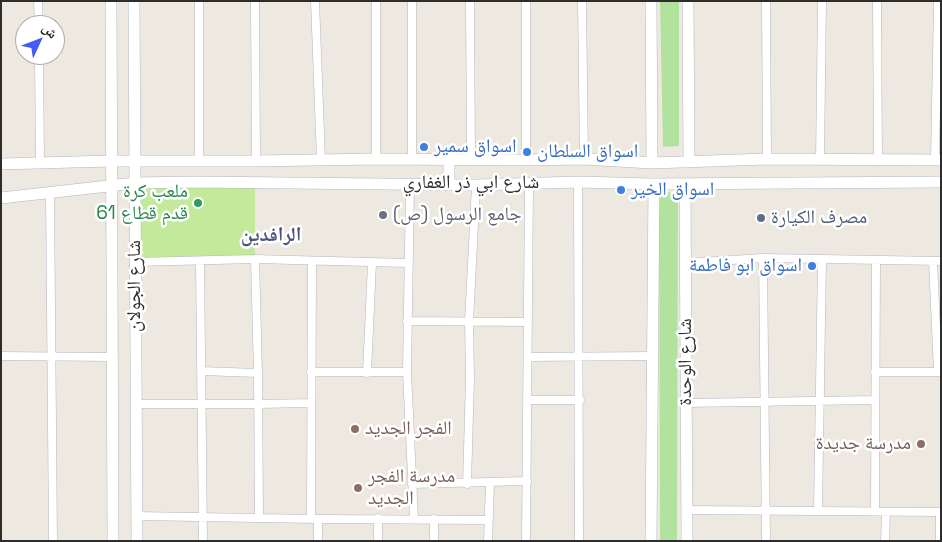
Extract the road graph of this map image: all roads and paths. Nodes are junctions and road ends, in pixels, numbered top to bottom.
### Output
1 (38, 1) edge
2 (111, 1) edge
3 (134, 1) edge
4 (198, 1) edge
5 (255, 1) edge
6 (315, 1) edge
7 (376, 1) edge
8 (412, 1) edge
9 (470, 1) edge
10 (526, 1) edge
11 (582, 1) edge
12 (651, 1) edge
13 (688, 1) edge
14 (766, 1) edge
15 (822, 1) edge
16 (877, 1) edge
17 (938, 1) edge
18 (38, 15) edge
19 (39, 65) edge
20 (766, 158) junction
21 (376, 159) junction
22 (412, 159) junction
23 (449, 159) junction
24 (584, 159) junction
25 (321, 160) junction
26 (471, 160) junction
27 (526, 160) junction
28 (820, 160) junction
29 (938, 160) edge
30 (111, 161) junction
31 (134, 161) junction
32 (199, 161) junction
33 (256, 161) junction
34 (878, 161) junction
35 (652, 162) junction
36 (689, 162) junction
37 (40, 163) junction
38 (1, 164) edge
39 (578, 182) junction
40 (941, 182) edge
41 (134, 183) junction
42 (410, 184) junction
43 (450, 184) junction
44 (529, 184) junction
45 (654, 184) junction
46 (685, 184) junction
47 (476, 185) junction
48 (111, 186) junction
49 (50, 192) junction
50 (1, 198) edge
51 (763, 258) junction
52 (822, 259) junction
53 (255, 260) junction
54 (876, 260) junction
55 (200, 261) junction
56 (937, 261) edge
57 (135, 262) junction
58 (312, 262) junction
59 (372, 263) junction
60 (408, 263) junction
61 (686, 263) junction
62 (407, 321) junction
63 (469, 322) junction
64 (528, 322) junction
65 (1, 356) edge
66 (528, 356) junction
67 (580, 356) junction
68 (653, 356) junction
69 (112, 357) junction
70 (52, 358) junction
71 (201, 371) junction
72 (311, 372) junction
73 (407, 372) junction
74 (875, 372) junction
75 (939, 372) edge
76 (258, 373) junction
77 (367, 373) junction
78 (527, 400) junction
79 (580, 400) junction
80 (875, 400) junction
81 (765, 401) junction
82 (819, 401) junction
83 (311, 403) junction
84 (686, 403) junction
85 (136, 404) junction
86 (202, 404) junction
87 (258, 404) junction
88 (527, 481) junction
89 (490, 483) junction
90 (412, 484) junction
91 (467, 484) junction
92 (687, 510) junction
93 (766, 511) junction
94 (818, 511) junction
95 (874, 511) junction
96 (886, 512) junction
97 (941, 512) edge
98 (136, 516) junction
99 (203, 517) junction
100 (259, 517) junction
101 (378, 518) junction
102 (414, 518) junction
103 (315, 519) junction
104 (434, 519) junction
105 (488, 520) junction
106 (53, 541) edge
107 (113, 541) edge
108 (137, 541) edge
109 (203, 541) edge
110 (318, 541) edge
111 (378, 541) edge
112 (434, 541) edge
113 (488, 541) edge
114 (526, 541) edge
115 (579, 541) edge
116 (651, 541) edge
117 (687, 541) edge
118 (766, 541) edge
119 (885, 541) edge
120 (940, 541) edge

1 - 18 street
2 - 30 street, شارع الجولان
3 - 31 street, شارع الجولان
4 - 32 street
5 - 33 street
6 - 25 street
7 - 21 street
8 - 22 street
9 - 26 street
10 - 27 street
11 - 24 street
12 - 35 street
13 - 36 street
14 - 20 street
15 - 28 street
16 - 34 street
17 - 29 street
19 - 37 street
20 - 28 street, شارع ابي ذر الغفاري
20 - 36 street, شارع ابي ذر الغفاري
21 - 22 street, شارع ابي ذر الغفاري
21 - 25 street, شارع ابي ذر الغفاري
22 - 23 street, شارع ابي ذر الغفاري
23 - 26 street, شارع ابي ذر الغفاري
23 - 43 street
24 - 27 street, شارع ابي ذر الغفاري
24 - 35 street, شارع ابي ذر الغفاري
25 - 33 street, شارع ابي ذر الغفاري
26 - 27 street, شارع ابي ذر الغفاري
28 - 34 street, شارع ابي ذر الغفاري
29 - 34 street, شارع ابي ذر الغفاري
30 - 31 street, شارع ابي ذر الغفاري
30 - 37 street, شارع ابي ذر الغفاري
30 - 48 street, شارع الجولان
31 - 32 street, شارع ابي ذر الغفاري
31 - 41 street, شارع الجولان
32 - 33 street, شارع ابي ذر الغفاري
35 - 36 street, شارع ابي ذر الغفاري
37 - 38 street, شارع ابي ذر الغفاري
39 - 44 street, شارع ابي ذر الغفاري
39 - 45 street, شارع ابي ذر الغفاري
39 - 67 street
40 - 46 street, شارع ابي ذر الغفاري
41 - 42 street, شارع ابي ذر الغفاري
41 - 48 street, شارع ابي ذر الغفاري
41 - 57 street, شارع الجولان
42 - 43 street, شارع ابي ذر الغفاري
42 - 60 street
43 - 47 street, شارع ابي ذر الغفاري
44 - 47 street, شارع ابي ذر الغفاري
44 - 64 street
45 - 46 street, شارع ابي ذر الغفاري
45 - 68 street, شارع الوحدة
46 - 61 street, شارع الوحدة
47 - 63 street
48 - 49 street, شارع ابي ذر الغفاري
48 - 69 street, شارع الجولان
49 - 50 street, شارع ابي ذر الغفاري
49 - 70 street
51 - 52 street
51 - 61 street
51 - 81 street
52 - 54 street
52 - 82 street
53 - 55 street
53 - 58 street
53 - 76 street
54 - 56 street
54 - 74 street
55 - 57 street
55 - 71 street
56 - 75 street
57 - 85 street, شارع الجولان
58 - 59 street
58 - 72 street
59 - 60 street
59 - 77 street
60 - 62 street
61 - 84 street, شارع الوحدة
62 - 63 street
62 - 73 street
63 - 64 street
63 - 91 street
64 - 66 street
65 - 70 street
66 - 67 street
66 - 78 street
67 - 68 street
67 - 79 street
68 - 116 street, شارع الوحدة
69 - 70 street
69 - 107 street, شارع الجولان
70 - 106 street
71 - 76 street
71 - 86 street
72 - 77 street
72 - 83 street
73 - 77 street
73 - 90 street
74 - 75 street
74 - 80 street
76 - 87 street
78 - 79 street
78 - 88 street
79 - 115 street
80 - 82 street
80 - 95 street
81 - 82 street
81 - 84 street
81 - 93 street
82 - 94 street
83 - 87 street
83 - 103 street
84 - 92 street, شارع الوحدة
85 - 86 street
85 - 98 street, شارع الجولان
86 - 87 street
86 - 99 street
87 - 100 street
88 - 89 street
88 - 114 street
89 - 91 street
89 - 105 street
90 - 91 street
90 - 102 street
92 - 93 street
92 - 117 street, شارع الوحدة
93 - 94 street
93 - 118 street
94 - 95 street
95 - 96 street
96 - 97 street
96 - 119 street
97 - 120 street
98 - 99 street
98 - 108 street, شارع الجولان
99 - 100 street
99 - 109 street
100 - 103 street
101 - 102 street
101 - 103 street
101 - 111 street
102 - 104 street
103 - 110 street
104 - 105 street
104 - 112 street
105 - 113 street

